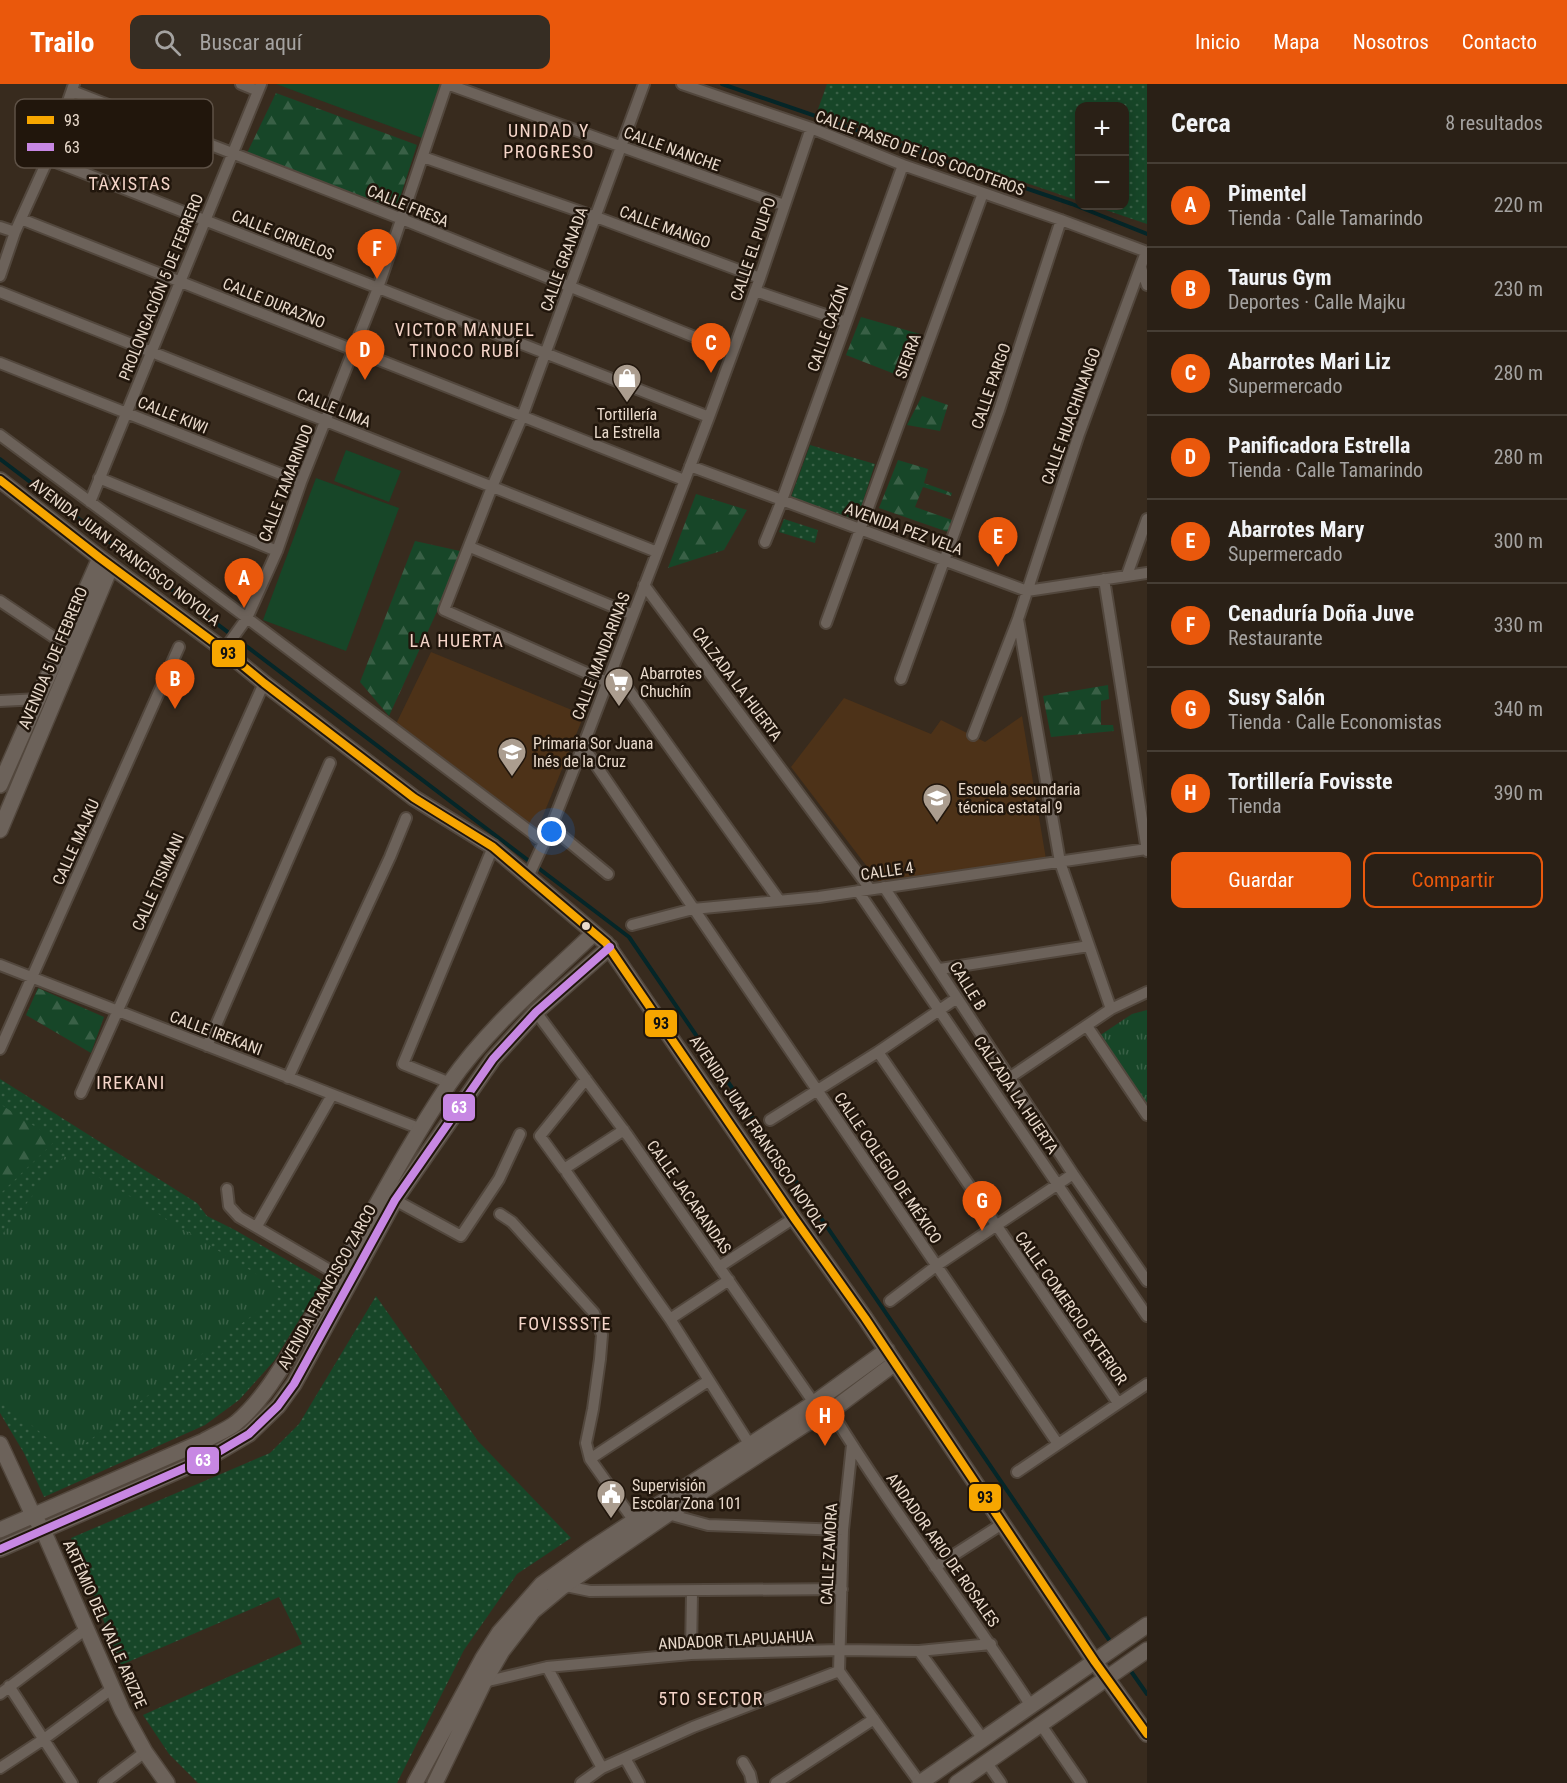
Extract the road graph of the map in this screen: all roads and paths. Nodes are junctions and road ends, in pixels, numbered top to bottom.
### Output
1 (241, 84) edge
2 (447, 84) edge
3 (644, 84) edge
4 (682, 84) edge
5 (73, 88) edge
6 (259, 88) edge
7 (100, 99) edge
8 (811, 128) junction
9 (213, 146) edge
10 (621, 147) junction
11 (232, 154) junction
12 (423, 156) junction
13 (903, 165) junction
14 (44, 168) edge
15 (71, 168) edge
16 (983, 193) junction
17 (784, 205) junction
18 (596, 217) junction
19 (21, 219) junction
20 (402, 219) junction
21 (205, 220) junction
22 (1061, 220) junction
23 (0, 227) edge
24 (15, 232) junction
25 (1146, 252) edge
26 (1141, 268) junction
27 (0, 276) edge
28 (760, 278) junction
29 (179, 282) junction
30 (1147, 285) edge
31 (378, 288) junction
32 (570, 288) junction
33 (755, 291) junction
34 (0, 292) edge
35 (846, 322) junction
36 (352, 350) junction
37 (151, 352) junction
38 (732, 352) junction
39 (546, 354) junction
40 (0, 363) edge
41 (126, 412) junction
42 (522, 417) junction
43 (709, 417) junction
44 (326, 421) junction
45 (0, 435) edge
46 (690, 466) junction
47 (99, 478) junction
48 (0, 480) edge
49 (684, 480) junction
50 (301, 482) junction
51 (492, 487) junction
52 (782, 500) junction
53 (90, 502) junction
54 (1147, 519) edge
55 (861, 529) junction
56 (765, 542) dead end
57 (470, 547) junction
58 (277, 550) junction
59 (657, 552) junction
60 (943, 560) junction
61 (105, 562) junction
62 (1147, 573) edge
63 (1127, 575) junction
64 (1104, 579) junction
65 (644, 585) junction
66 (1027, 591) junction
67 (2, 603) edge
68 (633, 615) junction
69 (1017, 619) junction
70 (244, 622) junction
71 (826, 623) dead end
72 (227, 646) junction
73 (69, 647) junction
74 (179, 647) dead end
75 (613, 668) junction
76 (901, 678) dead end
77 (607, 682) junction
78 (264, 683) junction
79 (39, 699) junction
80 (0, 701) edge
81 (973, 735) dead end
82 (583, 746) junction
83 (330, 763) dead end
84 (0, 784) edge
85 (18, 790) junction
86 (406, 818) dead end
87 (551, 827) junction
88 (0, 830) edge
89 (542, 847) junction
90 (493, 848) junction
91 (1147, 850) edge
92 (1060, 862) junction
93 (530, 872) junction
94 (608, 873) dead end
95 (884, 887) junction
96 (870, 889) junction
97 (858, 891) junction
98 (779, 900) junction
99 (693, 909) junction
100 (632, 925) dead end
101 (594, 933) junction
102 (1089, 946) junction
103 (610, 947) junction
104 (0, 965) edge
105 (940, 969) junction
106 (32, 977) junction
107 (1147, 992) edge
108 (957, 998) junction
109 (1111, 1009) junction
110 (941, 1010) junction
111 (117, 1011) junction
112 (536, 1012) junction
113 (1087, 1026) junction
114 (207, 1046) junction
115 (477, 1048) junction
116 (0, 1049) edge
117 (878, 1052) junction
118 (493, 1059) junction
119 (288, 1078) junction
120 (1009, 1078) junction
121 (586, 1079) junction
122 (450, 1083) junction
123 (817, 1090) junction
124 (81, 1093) dead end
125 (332, 1095) junction
126 (1147, 1115) edge
127 (770, 1120) dead end
128 (421, 1129) junction
129 (624, 1130) junction
130 (520, 1134) dead end
131 (565, 1171) junction
132 (1073, 1174) junction
133 (1058, 1184) junction
134 (227, 1189) dead end
135 (395, 1200) junction
136 (500, 1214) dead end
137 (794, 1218) junction
138 (257, 1226) junction
139 (996, 1226) junction
140 (936, 1266) junction
141 (719, 1267) junction
142 (338, 1275) junction
143 (729, 1280) junction
144 (1147, 1281) edge
145 (890, 1301) dead end
146 (1147, 1316) edge
147 (670, 1319) junction
148 (891, 1357) junction
149 (708, 1381) junction
150 (1147, 1384) edge
151 (814, 1403) junction
152 (1118, 1403) junction
153 (831, 1411) junction
154 (800, 1420) junction
155 (0, 1444) edge
156 (760, 1444) junction
157 (1058, 1444) junction
158 (852, 1445) junction
159 (590, 1459) junction
160 (1017, 1472) dead end
161 (705, 1482) junction
162 (668, 1514) junction
163 (33, 1515) junction
164 (634, 1521) junction
165 (1002, 1524) junction
166 (0, 1530) edge
167 (43, 1530) junction
168 (843, 1530) junction
169 (0, 1549) edge
170 (934, 1567) junction
171 (558, 1581) junction
172 (842, 1589) junction
173 (692, 1592) junction
174 (1142, 1628) edge
175 (86, 1629) junction
176 (991, 1644) junction
177 (1147, 1648) edge
178 (840, 1650) junction
179 (919, 1651) junction
180 (691, 1654) junction
181 (1100, 1658) junction
182 (547, 1667) junction
183 (839, 1671) junction
184 (1113, 1675) junction
185 (484, 1682) junction
186 (113, 1688) junction
187 (4, 1690) edge
188 (1031, 1706) junction
189 (874, 1719) junction
190 (1041, 1725) junction
191 (1147, 1734) edge
192 (44, 1739) junction
193 (983, 1739) junction
194 (433, 1749) junction
195 (145, 1752) junction
196 (448, 1757) junction
197 (625, 1758) junction
198 (743, 1762) dead end
199 (987, 1763) junction
200 (0, 1768) edge
201 (602, 1768) junction
202 (162, 1781) edge
203 (72, 1783) edge
204 (104, 1783) edge
205 (415, 1783) edge
206 (435, 1783) edge
207 (580, 1783) edge
208 (639, 1783) edge
209 (752, 1783) edge
210 (776, 1783) edge
211 (920, 1783) edge
212 (957, 1783) edge
213 (1001, 1783) edge
214 (1081, 1783) edge

1 - 6 street
2 - 10 street, CALLE NANCHE
2 - 12 street, CALLE TAMARINDO
3 - 10 street, CALLE GRANADA
4 - 8 street, CALLE PASEO DE LOS COCOTEROS
5 - 7 street, CALLE FRESA
6 - 11 street, PROLONGACIÓN 5 DE FEBRERO
8 - 13 street, CALLE PASEO DE LOS COCOTEROS
8 - 17 street, CALLE EL PULPO
9 - 11 street, CALLE FRESA
10 - 17 street, CALLE NANCHE
10 - 18 street, CALLE GRANADA
11 - 20 street, CALLE FRESA
11 - 21 street, PROLONGACIÓN 5 DE FEBRERO
12 - 18 street, CALLE MANGO
12 - 20 street, CALLE TAMARINDO
13 - 16 street, CALLE PASEO DE LOS COCOTEROS
13 - 35 street, CALLE CAZÓN
14 - 19 street
15 - 21 street, CALLE CIRUELOS
16 - 22 street, CALLE PASEO DE LOS COCOTEROS
16 - 55 street, SIERRA
17 - 28 street, CALLE EL PULPO
18 - 28 street, CALLE MANGO
18 - 32 street, CALLE GRANADA
19 - 24 street
19 - 29 street, CALLE DURAZNO
20 - 31 street, CALLE TAMARINDO
20 - 32 street, CALLE FRESA
21 - 29 street, PROLONGACIÓN 5 DE FEBRERO
21 - 31 street, CALLE CIRUELOS
22 - 25 street, CALLE PASEO DE LOS COCOTEROS
22 - 60 street, CALLE PARGO
23 - 24 street
24 - 27 street
25 - 26 street, CALLE HUACHINANGO
26 - 30 street
26 - 66 street, CALLE HUACHINANGO
28 - 33 street, CALLE EL PULPO
29 - 36 street, CALLE DURAZNO
29 - 37 street, PROLONGACIÓN 5 DE FEBRERO
31 - 36 street, CALLE TAMARINDO
31 - 39 street, CALLE CIRUELOS
32 - 38 street, CALLE FRESA
32 - 39 street, CALLE GRANADA
33 - 35 street
33 - 38 street, CALLE EL PULPO
34 - 37 street, CALLE LIMA
35 - 52 street, CALLE CAZÓN
36 - 42 street, CALLE DURAZNO
36 - 44 street, CALLE TAMARINDO
37 - 41 street, PROLONGACIÓN 5 DE FEBRERO
37 - 44 street, CALLE LIMA
38 - 43 street, CALLE EL PULPO
39 - 42 street, CALLE GRANADA
39 - 43 street, CALLE CIRUELOS
40 - 41 street, CALLE KIWI
41 - 47 street, PROLONGACIÓN 5 DE FEBRERO
41 - 50 street, CALLE KIWI
42 - 49 street, CALLE DURAZNO
42 - 51 street, CALLE GRANADA
43 - 46 street, CALLE EL PULPO
44 - 50 street, CALLE TAMARINDO
44 - 51 street, CALLE LIMA
45 - 53 street
46 - 49 street, CALLE EL PULPO
46 - 52 street, AVENIDA PEZ VELA
47 - 53 street, PROLONGACIÓN 5 DE FEBRERO
47 - 58 street
48 - 61 street, AVENIDA JUAN FRANCISCO NOYOLA
49 - 59 street, CALLE MANDARINAS
50 - 58 street, CALLE TAMARINDO
51 - 57 street, CALLE GRANADA
51 - 59 street, CALLE LIMA
52 - 55 street, AVENIDA PEZ VELA
52 - 56 street, CALLE CAZÓN
53 - 70 street
54 - 63 street
55 - 60 street, AVENIDA PEZ VELA
55 - 71 street, SIERRA
57 - 68 street
57 - 77 street, CALLE GRANADA
58 - 70 street, CALLE TAMARINDO
59 - 65 street, CALLE MANDARINAS
60 - 66 street, AVENIDA PEZ VELA
60 - 76 street, CALLE PARGO
61 - 72 street, AVENIDA JUAN FRANCISCO NOYOLA
61 - 73 street, AVENIDA 5 DE FEBRERO
62 - 63 street, AVENIDA PEZ VELA
63 - 64 street, AVENIDA PEZ VELA
64 - 66 street, AVENIDA PEZ VELA
64 - 91 street
65 - 68 street, CALLE MANDARINAS
65 - 96 street, CALZADA LA HUERTA
66 - 69 street, CALLE HUACHINANGO
67 - 73 street
68 - 75 street, CALLE MANDARINAS
69 - 81 street, CALLE HUACHINANGO
69 - 92 street
70 - 72 street, CALLE TAMARINDO
70 - 89 street
72 - 78 street, AVENIDA JUAN FRANCISCO NOYOLA
73 - 79 street, AVENIDA 5 DE FEBRERO
73 - 85 street, AVENIDA 5 DE FEBRERO
74 - 106 street, CALLE MAJKU
75 - 77 street, CALLE MANDARINAS
75 - 98 street
77 - 82 street, CALLE MANDARINAS
78 - 90 street, AVENIDA JUAN FRANCISCO NOYOLA
78 - 111 street, CALLE TISIMANI
79 - 80 street
79 - 84 street, AVENIDA 5 DE FEBRERO
82 - 87 street, CALLE MANDARINAS
82 - 99 street, CALLE COLEGIO DE MÉXICO
83 - 114 street
84 - 85 street
85 - 88 street, AVENIDA 5 DE FEBRERO
86 - 119 street
87 - 89 street, CALLE MANDARINAS
87 - 94 street
89 - 93 street, CALLE MANDARINAS
90 - 93 street, AVENIDA JUAN FRANCISCO NOYOLA
90 - 122 street
91 - 92 street, CALLE 4
92 - 95 street, CALLE 4
92 - 102 street
93 - 101 street, AVENIDA JUAN FRANCISCO NOYOLA
95 - 96 street, CALLE 4
95 - 105 street, CALLE B
96 - 97 street, CALLE 4
97 - 98 street, CALLE 4
97 - 110 street, CALZADA LA HUERTA
98 - 99 street, CALLE 4
99 - 100 street, CALLE 4
99 - 123 street, CALLE COLEGIO DE MÉXICO
101 - 103 street, AVENIDA JUAN FRANCISCO NOYOLA
101 - 115 street, AVENIDA FRANCISCO ZARCO
102 - 105 street
102 - 109 street
103 - 112 street, AVENIDA FRANCISCO ZARCO
103 - 137 street, AVENIDA JUAN FRANCISCO NOYOLA
104 - 106 street, CALLE IREKANI
105 - 108 street, CALLE B
106 - 111 street, CALLE IREKANI
106 - 116 street, CALLE MAJKU
107 - 109 street
108 - 110 street
108 - 120 street, CALLE B
109 - 113 street
110 - 117 street
110 - 133 street, CALZADA LA HUERTA
111 - 114 street, CALLE IREKANI
111 - 124 street, CALLE TISIMANI
112 - 118 street, AVENIDA FRANCISCO ZARCO
112 - 121 street, CALLE JACARANDAS
113 - 120 street
113 - 126 street
114 - 119 street, CALLE IREKANI
115 - 118 street
115 - 122 street, AVENIDA FRANCISCO ZARCO
117 - 123 street
117 - 139 street, CALLE COMERCIO EXTERIOR
118 - 135 street, AVENIDA FRANCISCO ZARCO
119 - 125 street, CALLE IREKANI
120 - 132 street, CALLE B
121 - 129 street, CALLE JACARANDAS
121 - 131 street
122 - 128 street, AVENIDA FRANCISCO ZARCO
123 - 127 street
123 - 140 street, CALLE COLEGIO DE MÉXICO
125 - 128 street, CALLE IREKANI
125 - 138 street
128 - 142 street, AVENIDA FRANCISCO ZARCO
129 - 131 street
129 - 141 street, CALLE JACARANDAS
130 - 135 street
131 - 147 street
132 - 133 street
132 - 144 street, CALLE B
133 - 139 street
133 - 146 street, CALZADA LA HUERTA
134 - 138 street
135 - 167 street, AVENIDA FRANCISCO ZARCO
136 - 159 street
137 - 141 street
137 - 148 street, AVENIDA JUAN FRANCISCO NOYOLA
138 - 142 street
139 - 140 street
139 - 152 street, CALLE COMERCIO EXTERIOR
140 - 145 street
140 - 157 street, CALLE COLEGIO DE MÉXICO
141 - 143 street, CALLE JACARANDAS
142 - 163 street, AVENIDA FRANCISCO ZARCO
143 - 147 street
143 - 151 street, CALLE JACARANDAS
147 - 149 street
148 - 151 street
148 - 153 street
148 - 165 street, AVENIDA JUAN FRANCISCO NOYOLA
149 - 156 street
149 - 159 street
150 - 152 street
151 - 154 street
152 - 157 street
153 - 154 street
153 - 158 street, ANDADOR ARIO DE ROSALES
154 - 156 street
155 - 163 street, ARTÉMIO DEL VALLE ARIZPE
156 - 161 street
157 - 160 street
158 - 168 street, CALLE ZAMORA
158 - 170 street, ANDADOR ARIO DE ROSALES
159 - 164 street
161 - 162 street
161 - 164 street
162 - 168 street
162 - 171 street
163 - 166 street, AVENIDA FRANCISCO ZARCO
163 - 167 street, ARTÉMIO DEL VALLE ARIZPE
164 - 171 street
165 - 170 street
165 - 181 street, AVENIDA JUAN FRANCISCO NOYOLA
167 - 169 street, AVENIDA FRANCISCO ZARCO
167 - 175 street, ARTÉMIO DEL VALLE ARIZPE
168 - 172 street, CALLE ZAMORA
170 - 176 street, ANDADOR ARIO DE ROSALES
171 - 173 street
171 - 185 street
171 - 194 street
172 - 173 street
172 - 178 street, CALLE ZAMORA
173 - 180 street
174 - 177 street
174 - 181 street
175 - 186 street, ARTÉMIO DEL VALLE ARIZPE
175 - 187 street
176 - 179 street, ANDADOR TLAPUJAHUA
176 - 188 street, ANDADOR ARIO DE ROSALES
177 - 184 street
178 - 179 street, ANDADOR TLAPUJAHUA
178 - 180 street, ANDADOR TLAPUJAHUA
178 - 183 street, CALLE ZAMORA
179 - 193 street
180 - 182 street, ANDADOR TLAPUJAHUA
181 - 184 street
181 - 188 street
182 - 185 street, ANDADOR TLAPUJAHUA
182 - 201 street
183 - 189 street
183 - 197 street
184 - 190 street
184 - 191 street
185 - 196 street
186 - 192 street
186 - 195 street, ARTÉMIO DEL VALLE ARIZPE
187 - 192 street
188 - 193 street
189 - 210 street
189 - 211 street
190 - 199 street
190 - 214 street
192 - 200 street
192 - 203 street
193 - 211 street
194 - 196 street
194 - 205 street
195 - 202 street, ARTÉMIO DEL VALLE ARIZPE
195 - 204 street
196 - 206 street
197 - 201 street
197 - 208 street
198 - 209 street
199 - 212 street
199 - 213 street
201 - 207 street

